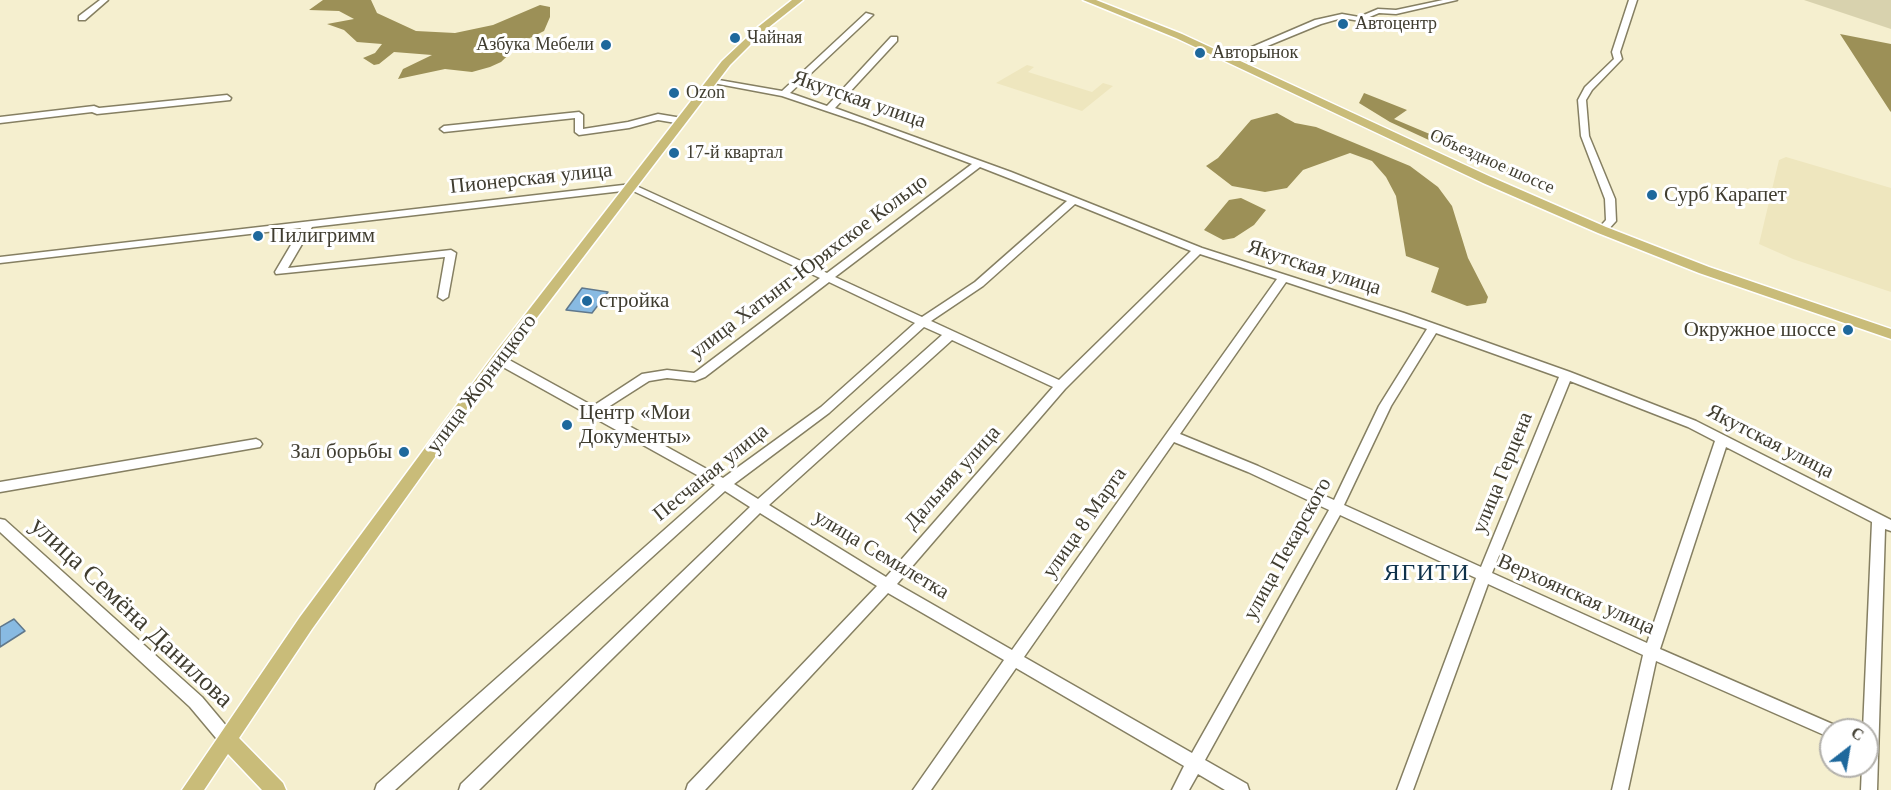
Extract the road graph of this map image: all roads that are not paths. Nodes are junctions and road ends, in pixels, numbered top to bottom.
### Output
1 (105, 0) edge
2 (798, 0) edge
3 (1088, 0) edge
4 (1453, 0) edge
5 (1633, 0) edge
6 (869, 15) dead end
7 (82, 18) dead end
8 (894, 39) dead end
9 (1228, 59) junction
10 (713, 81) junction
11 (784, 94) junction
12 (226, 98) dead end
13 (828, 110) junction
14 (0, 120) edge
15 (682, 121) junction
16 (444, 129) dead end
17 (979, 163) junction
18 (632, 187) junction
19 (1074, 200) junction
20 (309, 224) junction
21 (1602, 230) junction
22 (1198, 250) junction
23 (0, 260) edge
24 (829, 278) junction
25 (1283, 279) junction
26 (443, 297) dead end
27 (924, 321) junction
28 (1432, 327) junction
29 (951, 334) junction
30 (1891, 334) edge
31 (498, 359) junction
32 (1566, 375) junction
33 (1061, 386) junction
34 (592, 412) junction
35 (1172, 436) junction
36 (1722, 440) junction
37 (256, 444) dead end
38 (724, 484) junction
39 (0, 487) edge
40 (760, 505) junction
41 (1337, 507) junction
42 (1885, 523) edge
43 (0, 524) edge
44 (1484, 576) junction
45 (886, 585) junction
46 (1651, 652) junction
47 (1015, 659) junction
48 (1870, 718) edge
49 (1819, 726) edge
50 (227, 739) junction
51 (1195, 762) junction
52 (192, 790) edge
53 (276, 790) edge
54 (383, 790) edge
55 (467, 790) edge
56 (694, 790) edge
57 (921, 790) edge
58 (1180, 790) edge
59 (1241, 790) edge
60 (1405, 790) edge
61 (1620, 790) edge

1 - 7 street
2 - 10 main road, улица Жорницкого
3 - 9 main road, Объездное шоссе
4 - 9 street
5 - 21 street
6 - 11 street
8 - 13 street
9 - 21 main road, Объездное шоссе
10 - 11 street, Якутская улица
10 - 15 main road, улица Жорницкого
11 - 13 street, Якутская улица
12 - 14 street
13 - 17 street, Якутская улица
15 - 16 street
15 - 18 main road, улица Жорницкого
17 - 19 street, Якутская улица
17 - 24 street, улица Хатынг-Юряхское Кольцо
18 - 20 street, Пионерская улица
18 - 24 street, Пионерская улица
18 - 31 main road, улица Жорницкого
19 - 22 street, Якутская улица
19 - 27 street, Песчаная улица
20 - 23 street, Пионерская улица
20 - 26 street
21 - 30 main road, Объездное шоссе
22 - 25 street, Якутская улица
22 - 33 street, Дальняя улица
24 - 27 street, Пионерская улица
24 - 34 street, улица Хатынг-Юряхское Кольцо
25 - 28 street, Якутская улица
25 - 35 street, улица 8 Марта
27 - 29 street, Пионерская улица
27 - 38 street, Песчаная улица
28 - 32 street, Якутская улица
28 - 41 street, улица Пекарского
29 - 33 street, Пионерская улица
29 - 40 street
31 - 34 street, улица Семилетка
31 - 50 main road, улица Жорницкого
32 - 36 street, Якутская улица
32 - 44 street, улица Герцена
33 - 45 street, Дальняя улица
34 - 38 street, улица Семилетка
35 - 41 street, Верхоянская улица
35 - 47 street, улица 8 Марта
36 - 42 street, Якутская улица
36 - 46 street
37 - 39 street
38 - 40 street, улица Семилетка
38 - 54 street, Песчаная улица
40 - 45 street, улица Семилетка
40 - 55 street
41 - 44 street, Верхоянская улица
41 - 51 street, улица Пекарского
42 - 48 street
43 - 50 street, улица Семёна Данилова
44 - 46 street, Верхоянская улица
44 - 60 street, улица Герцена
45 - 47 street, улица Семилетка
45 - 56 street, Дальняя улица
46 - 49 street, Верхоянская улица
46 - 61 street
47 - 51 street, улица Семилетка
47 - 57 street, улица 8 Марта
50 - 52 main road, улица Жорницкого
50 - 53 main road
51 - 58 street, улица Пекарского
51 - 59 street, улица Семилетка

